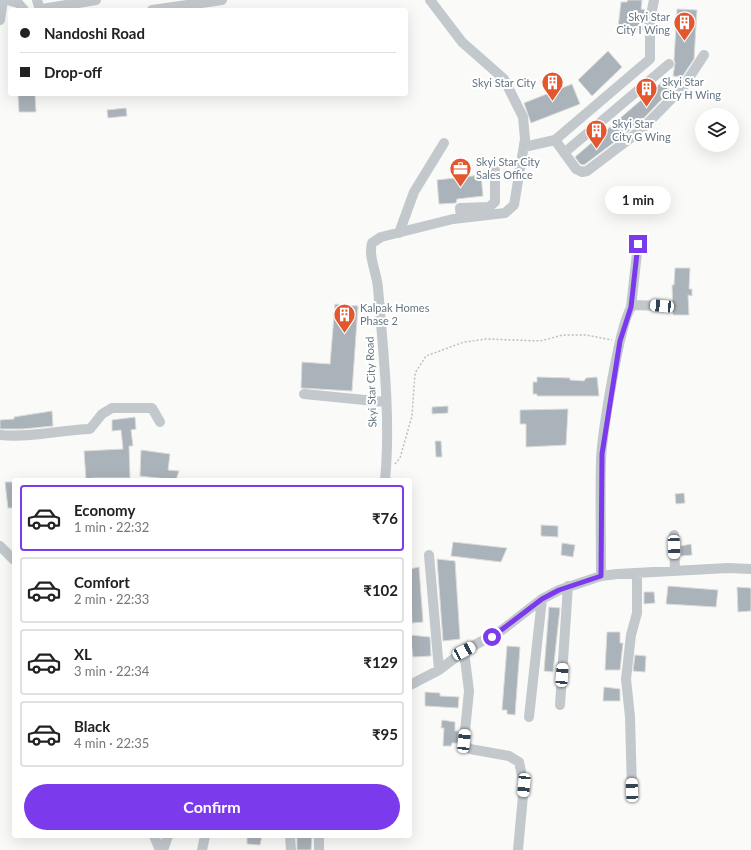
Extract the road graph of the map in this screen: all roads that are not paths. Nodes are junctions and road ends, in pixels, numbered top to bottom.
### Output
1 (3, 0) edge
2 (8, 0) edge
3 (96, 0) edge
4 (222, 0) edge
5 (430, 0) edge
6 (654, 0) edge
7 (67, 2) edge
8 (22, 8) edge
9 (46, 8) edge
10 (166, 8) edge
11 (0, 20) edge
12 (704, 55) dead end
13 (668, 64) dead end
14 (555, 140) junction
15 (444, 143) dead end
16 (524, 147) junction
17 (564, 153) junction
18 (495, 170) dead end
19 (461, 218) junction
20 (399, 233) junction
21 (638, 244) dead end
22 (662, 306) dead end
23 (631, 307) junction
24 (304, 394) dead end
25 (385, 402) junction
26 (160, 422) dead end
27 (0, 435) edge
28 (385, 478) edge
29 (674, 535) dead end
30 (0, 546) edge
31 (429, 555) dead end
32 (12, 556) edge
33 (751, 569) edge
34 (675, 571) junction
35 (637, 574) junction
36 (601, 576) junction
37 (568, 586) junction
38 (542, 599) junction
39 (464, 651) junction
40 (440, 670) junction
41 (412, 685) edge
42 (560, 705) dead end
43 (529, 717) dead end
44 (632, 790) dead end
45 (155, 838) edge
46 (167, 838) edge
47 (205, 838) edge
48 (290, 838) edge
49 (319, 838) edge
50 (160, 850) edge
51 (163, 850) edge
52 (202, 850) edge
53 (291, 850) edge
54 (319, 850) edge
55 (518, 850) edge

1 - 11 street
2 - 8 street
3 - 7 street
4 - 10 street
5 - 16 street, Skyi Star City Road
6 - 14 street
7 - 9 street
12 - 17 street
13 - 17 street
14 - 16 street
14 - 17 street
15 - 20 street
16 - 19 street, Skyi Star City Road
18 - 19 street
19 - 20 street, Skyi Star City Road
20 - 25 street, Skyi Star City Road
21 - 23 street
22 - 23 street
23 - 36 street
24 - 25 street
25 - 28 street, Skyi Star City Road
26 - 27 street
29 - 34 street
30 - 32 street
31 - 40 street
33 - 34 street
34 - 35 street
35 - 36 street
35 - 44 street
36 - 37 street
37 - 38 street
37 - 42 street
38 - 39 street
38 - 43 street
39 - 40 street
39 - 55 street
40 - 41 street
45 - 50 street
46 - 51 street
47 - 52 street
48 - 53 street
49 - 54 street

